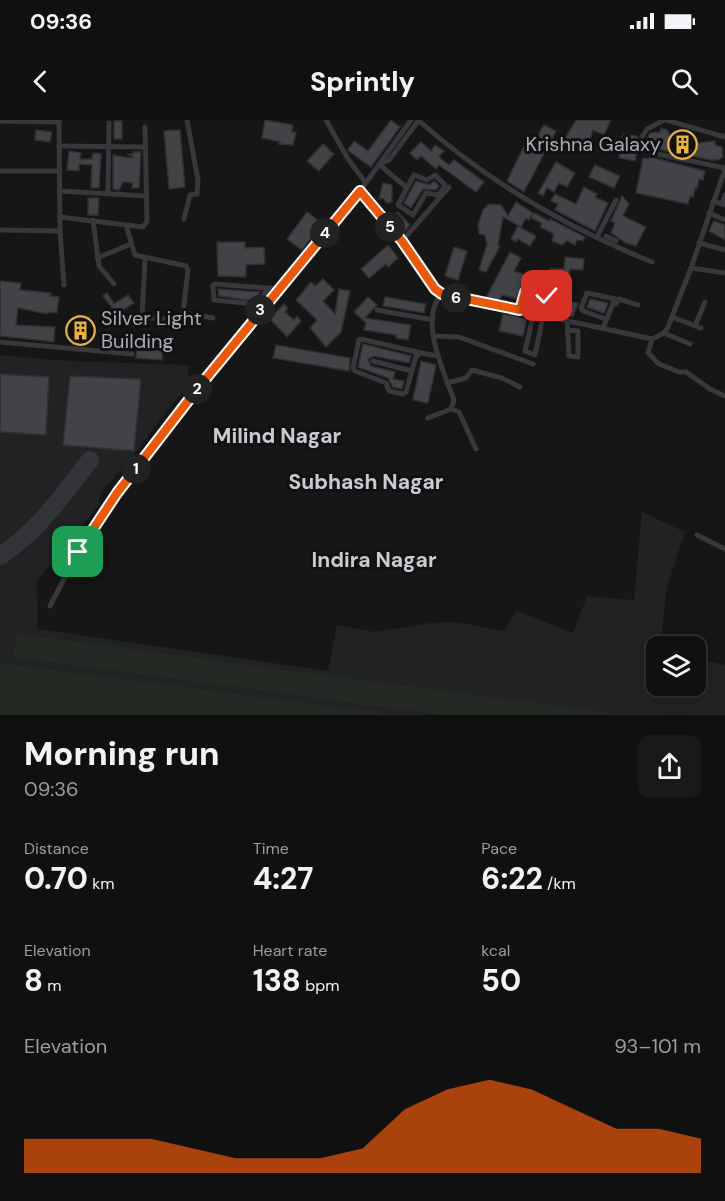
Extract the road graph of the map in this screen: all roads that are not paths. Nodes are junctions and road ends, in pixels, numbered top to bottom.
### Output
1 (187, 120) edge
2 (326, 120) edge
3 (411, 120) edge
4 (418, 120) edge
5 (667, 120) edge
6 (0, 121) edge
7 (8, 121) edge
8 (59, 121) edge
9 (109, 123) dead end
10 (145, 127) dead end
11 (642, 137) dead end
12 (725, 137) edge
13 (59, 146) junction
14 (109, 147) junction
15 (145, 147) junction
16 (648, 152) dead end
17 (381, 164) junction
18 (725, 168) edge
19 (0, 171) edge
20 (60, 171) junction
21 (366, 183) junction
22 (722, 184) edge
23 (449, 187) dead end
24 (407, 188) junction
25 (60, 191) junction
26 (360, 191) junction
27 (108, 194) junction
28 (725, 195) edge
29 (147, 196) junction
30 (616, 200) dead end
31 (713, 201) junction
32 (723, 205) edge
33 (709, 213) junction
34 (60, 217) junction
35 (184, 219) dead end
36 (93, 220) junction
37 (725, 220) edge
38 (126, 225) junction
39 (0, 230) edge
40 (60, 231) junction
41 (603, 237) junction
42 (402, 241) junction
43 (623, 242) dead end
44 (699, 243) junction
45 (131, 244) junction
46 (633, 246) dead end
47 (620, 249) junction
48 (725, 250) edge
49 (629, 253) junction
50 (97, 258) junction
51 (145, 259) junction
52 (652, 262) dead end
53 (691, 268) junction
54 (725, 273) edge
55 (114, 284) dead end
56 (63, 285) dead end
57 (268, 288) junction
58 (278, 289) junction
59 (442, 294) junction
60 (705, 302) dead end
61 (261, 305) junction
62 (638, 305) dead end
63 (377, 310) dead end
64 (520, 310) junction
65 (183, 313) junction
66 (533, 315) junction
67 (544, 317) junction
68 (672, 317) junction
69 (213, 318) dead end
70 (433, 320) junction
71 (567, 320) junction
72 (606, 320) junction
73 (605, 328) junction
74 (567, 330) junction
75 (664, 333) junction
76 (433, 336) junction
77 (652, 339) junction
78 (0, 342) edge
79 (690, 344) dead end
80 (421, 353) junction
81 (132, 354) dead end
82 (438, 356) junction
83 (373, 362) dead end
84 (533, 363) dead end
85 (412, 370) junction
86 (447, 383) junction
87 (520, 387) dead end
88 (725, 396) edge
89 (451, 409) junction
90 (428, 418) dead end
91 (476, 449) dead end
92 (696, 534) dead end
93 (725, 549) edge
94 (50, 606) dead end

1 - 35 street
2 - 21 street
3 - 17 street
4 - 17 street
4 - 41 street
5 - 11 street
5 - 12 street
6 - 7 street
7 - 8 street
8 - 13 street
9 - 14 street
10 - 15 street
13 - 14 street
13 - 20 street
14 - 15 street
14 - 27 street
15 - 29 street
16 - 18 street
17 - 21 street
17 - 24 street
18 - 22 street
19 - 20 street
20 - 25 street
21 - 26 street
22 - 31 street
23 - 42 street
24 - 24 street
25 - 27 street
25 - 34 street
26 - 42 street
26 - 58 street
27 - 29 street
28 - 32 street
29 - 38 street
30 - 41 street
31 - 32 street
31 - 33 street
33 - 37 street
33 - 44 street
34 - 36 street
34 - 40 street
36 - 38 street
36 - 50 street
38 - 45 street
39 - 40 street
40 - 56 street
41 - 47 street
42 - 59 street
43 - 47 street
44 - 48 street
44 - 53 street
45 - 50 street
45 - 51 street
46 - 49 street
47 - 49 street
49 - 52 street
50 - 55 street
51 - 65 street
51 - 65 street
53 - 54 street
53 - 68 street
57 - 58 street
57 - 61 street
57 - 61 street
58 - 61 street
59 - 64 street
59 - 70 street
60 - 68 street
61 - 94 street
62 - 73 street
63 - 70 street
64 - 66 street
64 - 67 street
65 - 69 street
66 - 67 street
66 - 67 street
67 - 71 street
68 - 75 street
70 - 76 street
71 - 73 street
71 - 74 street
72 - 72 street
72 - 73 street
73 - 77 street
74 - 74 street
75 - 77 street
75 - 79 street
76 - 82 street
76 - 84 street
77 - 88 street
78 - 81 street
80 - 82 street
80 - 85 street
80 - 85 street
82 - 86 street
83 - 85 street
86 - 87 street
86 - 89 street
89 - 90 street
89 - 91 street
92 - 93 street

